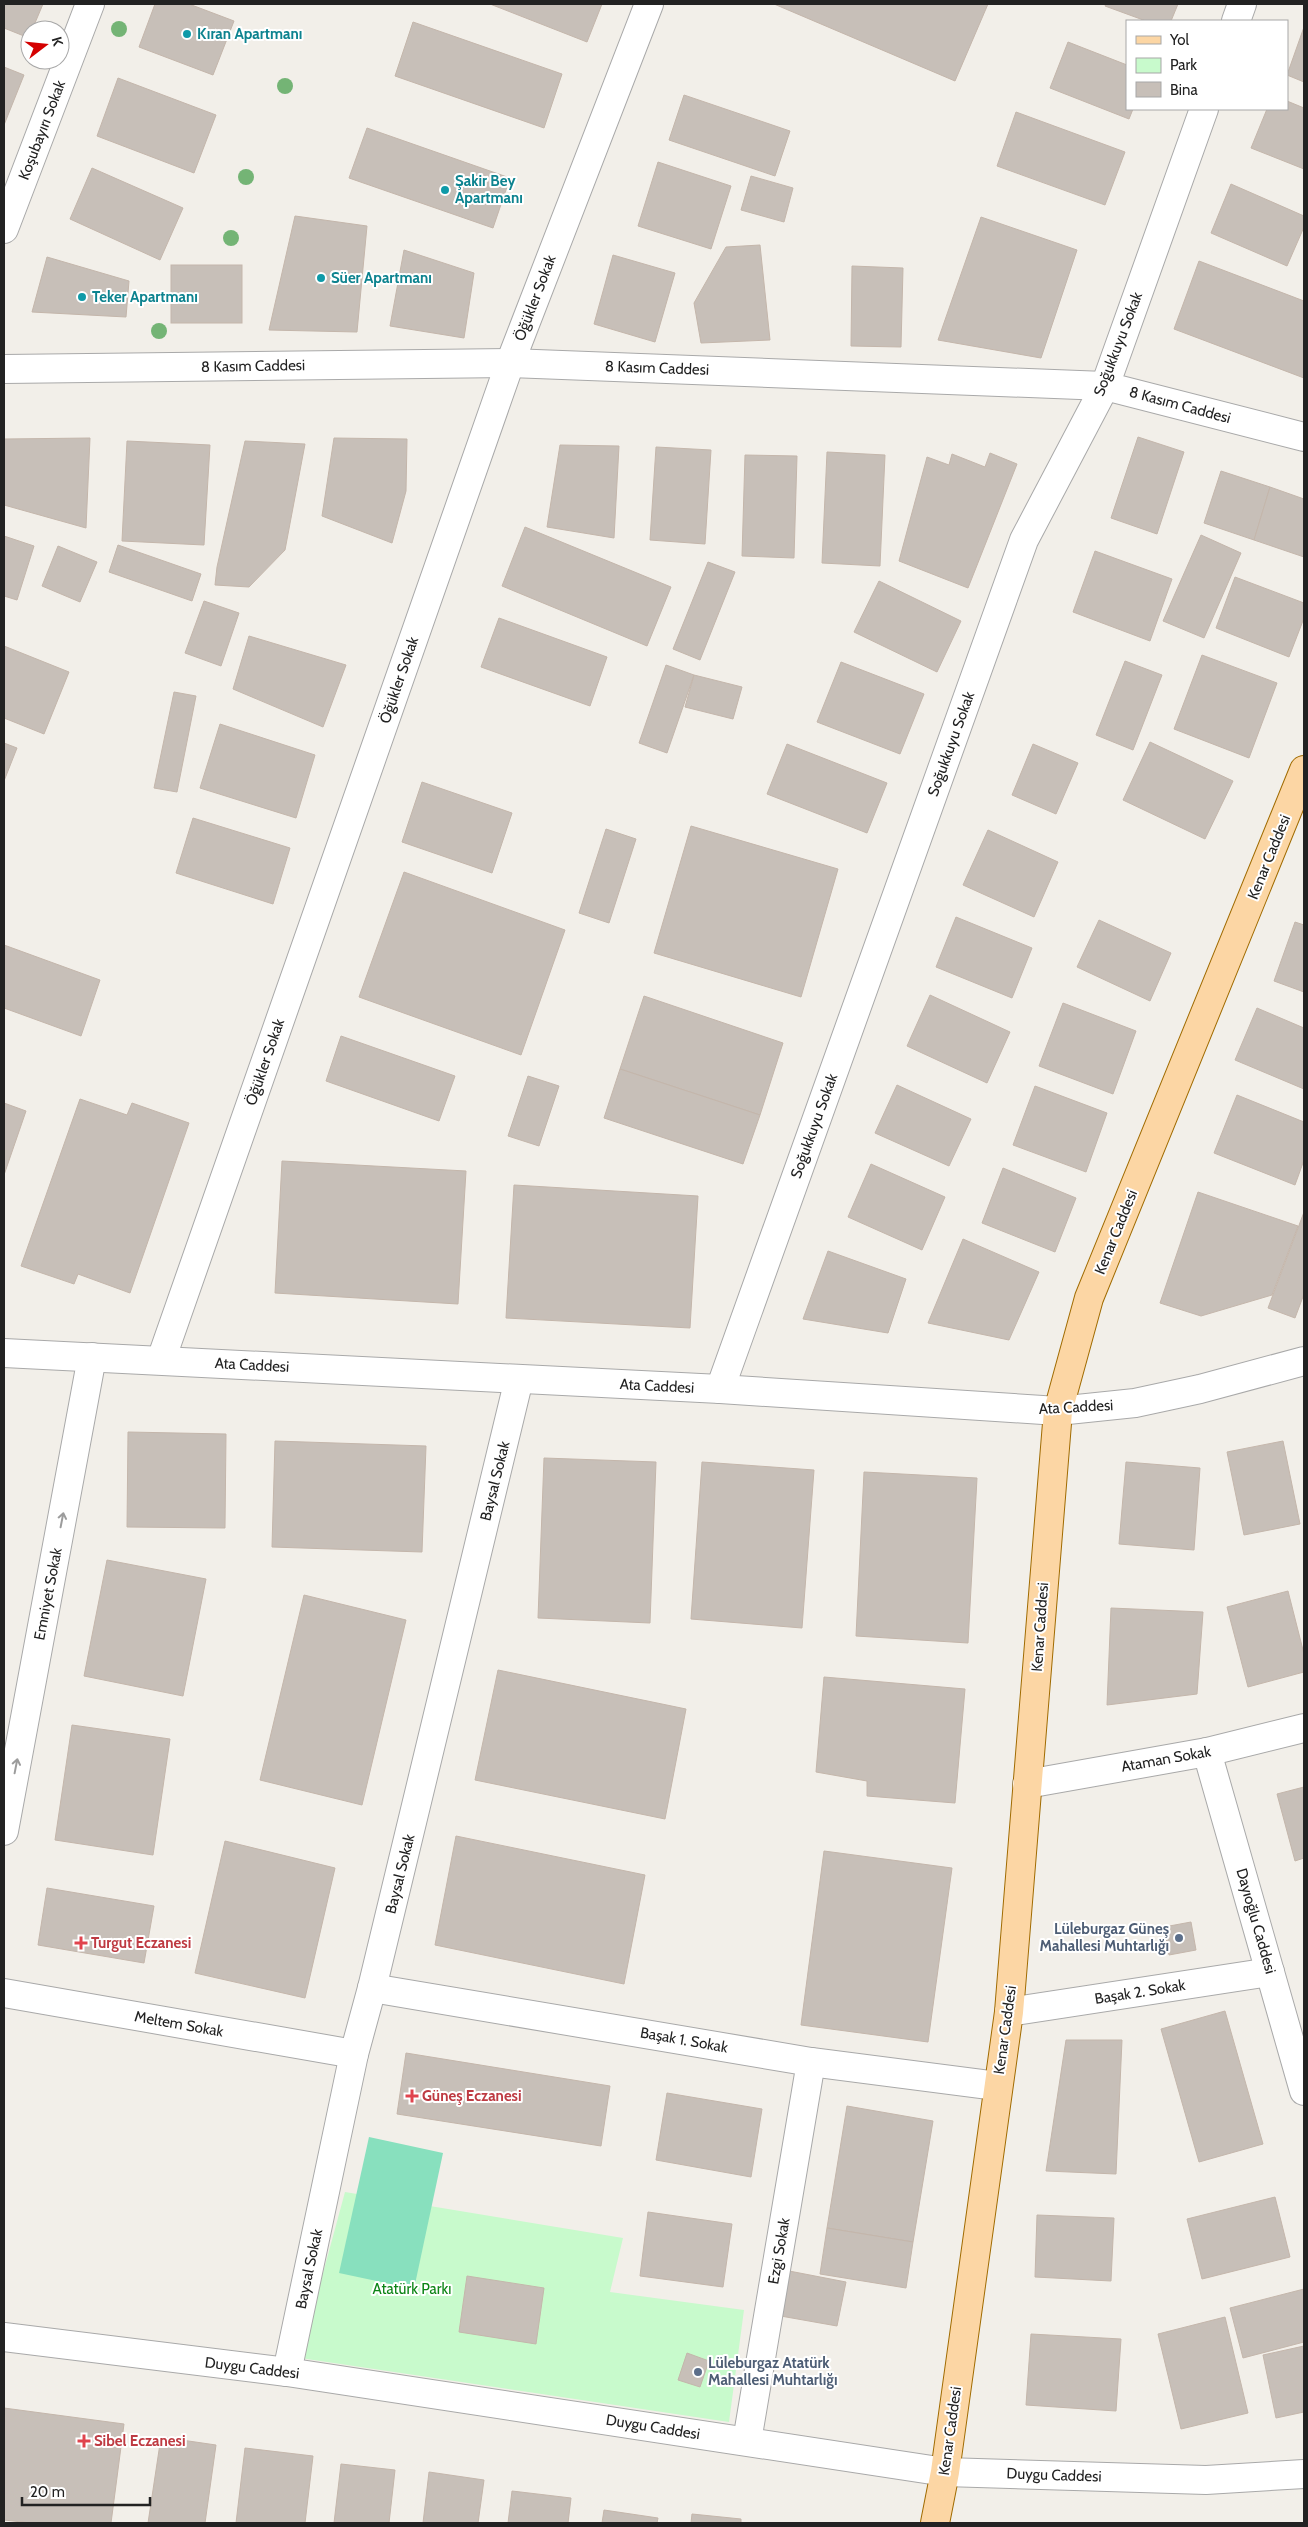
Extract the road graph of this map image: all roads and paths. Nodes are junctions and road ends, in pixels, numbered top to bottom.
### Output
1 (90, 4) edge
2 (649, 4) edge
3 (1242, 4) edge
4 (1236, 20) edge
5 (1204, 110) edge
6 (4, 229) edge
7 (510, 363) junction
8 (4, 369) edge
9 (1105, 386) junction
10 (1304, 437) edge
11 (1304, 770) edge
12 (4, 1353) edge
13 (92, 1356) junction
14 (160, 1360) junction
15 (1304, 1361) edge
16 (519, 1378) junction
17 (720, 1390) junction
18 (1058, 1411) junction
19 (1304, 1728) edge
20 (1207, 1752) junction
21 (1027, 1784) junction
22 (4, 1831) edge
23 (1270, 1972) junction
24 (372, 1988) junction
25 (4, 1994) edge
26 (1009, 2012) junction
27 (354, 2054) junction
28 (811, 2062) junction
29 (997, 2086) junction
30 (1304, 2090) edge
31 (4, 2337) edge
32 (287, 2372) junction
33 (747, 2441) junction
34 (945, 2472) junction
35 (1304, 2474) edge
36 (935, 2523) edge

1 - 6 street, Koşubayırı Sokak
2 - 7 street, Öğükler Sokak
3 - 4 street
5 - 9 street, Soğukkuyu Sokak
7 - 8 street, 8 Kasım Caddesi
7 - 9 street, 8 Kasım Caddesi
7 - 14 street, Öğükler Sokak
9 - 10 street, 8 Kasım Caddesi
9 - 17 street, Soğukkuyu Sokak
11 - 18 main road, Kenar Caddesi
12 - 13 street, Ata Caddesi
13 - 14 street, Ata Caddesi
22 -> 13 street, Emniyet Sokak
14 - 16 street, Ata Caddesi
15 - 18 street, Ata Caddesi
16 - 17 street, Ata Caddesi
16 - 24 street, Baysal Sokak
17 - 18 street, Ata Caddesi
18 - 21 main road, Kenar Caddesi
19 - 20 street, Ataman Sokak
20 - 21 street, Ataman Sokak
20 - 23 street, Dayıoğlu Caddesi
21 - 26 main road, Kenar Caddesi
23 - 26 street, Başak 2. Sokak
23 - 30 street, Dayıoğlu Caddesi
24 - 27 street, Baysal Sokak
24 - 28 street, Başak 1. Sokak
25 - 27 street, Meltem Sokak
26 - 29 main road, Kenar Caddesi
27 - 32 street, Baysal Sokak
28 - 29 street, Başak 1. Sokak
28 - 33 street, Ezgi Sokak
29 - 34 main road, Kenar Caddesi
31 - 32 street, Duygu Caddesi
32 - 33 street, Duygu Caddesi
33 - 34 street, Duygu Caddesi
34 - 35 street, Duygu Caddesi
34 - 36 main road, Kenar Caddesi

